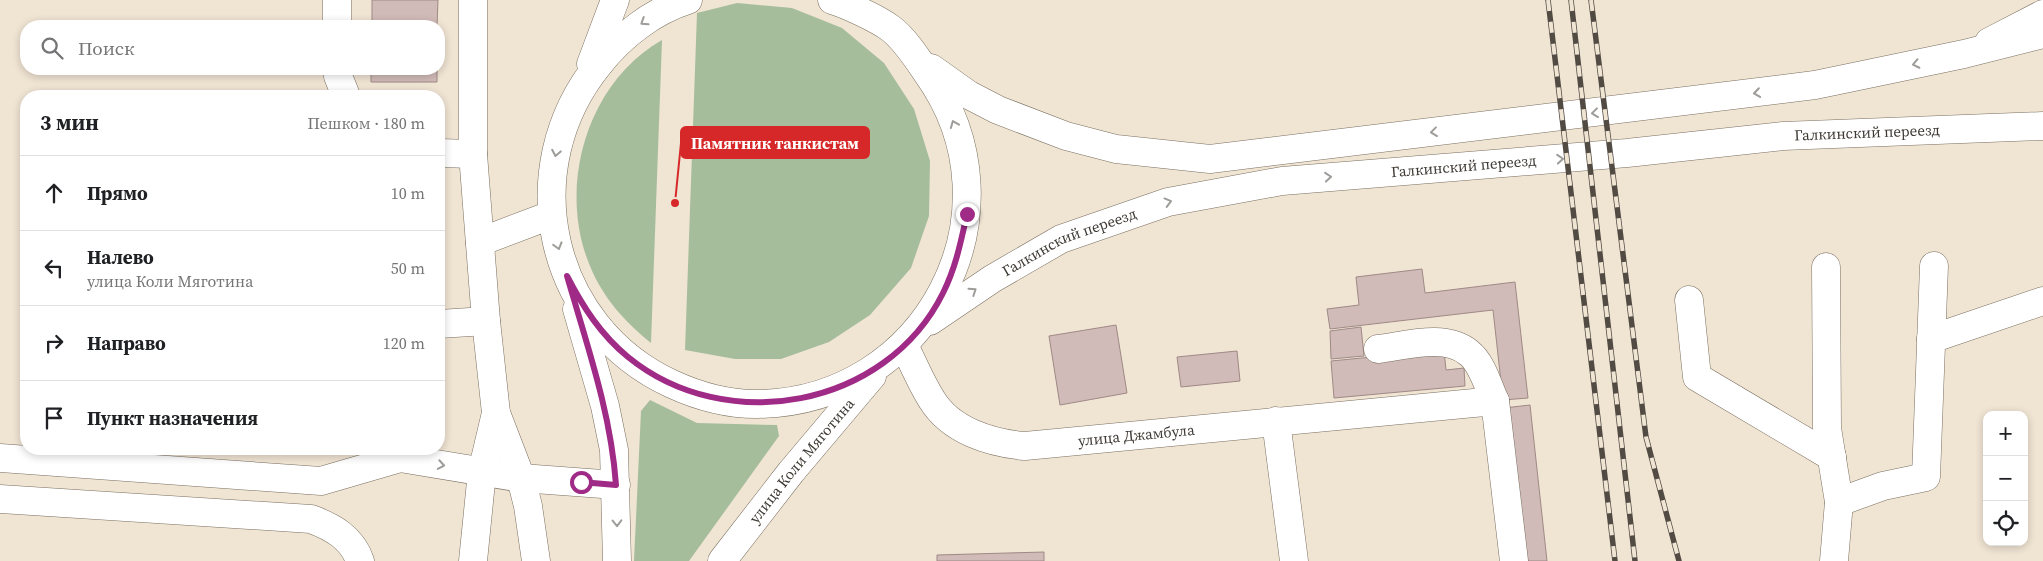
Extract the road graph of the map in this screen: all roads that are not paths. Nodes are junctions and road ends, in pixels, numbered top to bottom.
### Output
1 (337, 0) edge
2 (473, 0) edge
3 (615, 0) edge
4 (688, 0) edge
5 (832, 0) edge
6 (871, 0) edge
7 (2043, 14) edge
8 (337, 20) edge
9 (890, 28) junction
10 (2043, 34) edge
11 (1964, 54) junction
12 (916, 57) junction
13 (338, 75) edge
14 (585, 80) junction
15 (344, 90) edge
16 (2043, 126) edge
17 (445, 153) edge
18 (473, 154) junction
19 (551, 215) junction
20 (480, 242) junction
21 (1934, 266) dead end
22 (1826, 267) dead end
23 (567, 276) junction
24 (1688, 300) dead end
25 (2043, 301) edge
26 (486, 321) junction
27 (445, 324) edge
28 (911, 337) junction
29 (1931, 339) junction
30 (1378, 349) dead end
31 (882, 363) junction
32 (1495, 401) junction
33 (496, 412) junction
34 (1276, 421) junction
35 (394, 455) edge
36 (409, 455) edge
37 (1832, 457) junction
38 (0, 458) edge
39 (482, 472) junction
40 (521, 478) junction
41 (616, 485) junction
42 (0, 499) edge
43 (1839, 502) junction
44 (360, 561) edge
45 (473, 561) edge
46 (536, 561) edge
47 (617, 561) edge
48 (722, 561) edge
49 (1294, 561) edge
50 (1514, 561) edge
51 (1834, 561) edge

1 - 8 main road
2 - 18 main road
3 - 14 main road
4 -> 14 main road
5 - 9 main road
6 - 9 main road
7 - 11 main road
9 - 12 main road
10 - 11 main road
11 -> 12 main road
28 -> 12 main road
13 - 15 main road
14 -> 19 main road
28 -> 16 main road, Галкинский переезд
17 - 18 main road
18 - 20 main road
19 - 20 main road
19 -> 23 main road
20 - 26 main road
21 - 29 main road
22 - 37 main road
23 - 31 main road
23 - 41 main road
24 - 37 main road
25 - 29 main road
26 - 27 main road
26 - 33 main road
28 - 31 main road
28 - 34 main road, улица Джамбула
29 - 43 main road
30 - 32 main road
31 - 48 main road, улица Коли Мяготина
32 - 34 main road, улица Джамбула
32 - 50 main road
33 - 39 main road
33 - 40 main road
34 - 49 main road
35 - 38 main road
36 -> 39 main road
37 - 43 main road
39 - 40 main road
39 - 45 main road
40 - 41 main road
40 - 46 main road
41 -> 47 main road
42 - 44 main road
43 - 51 main road

